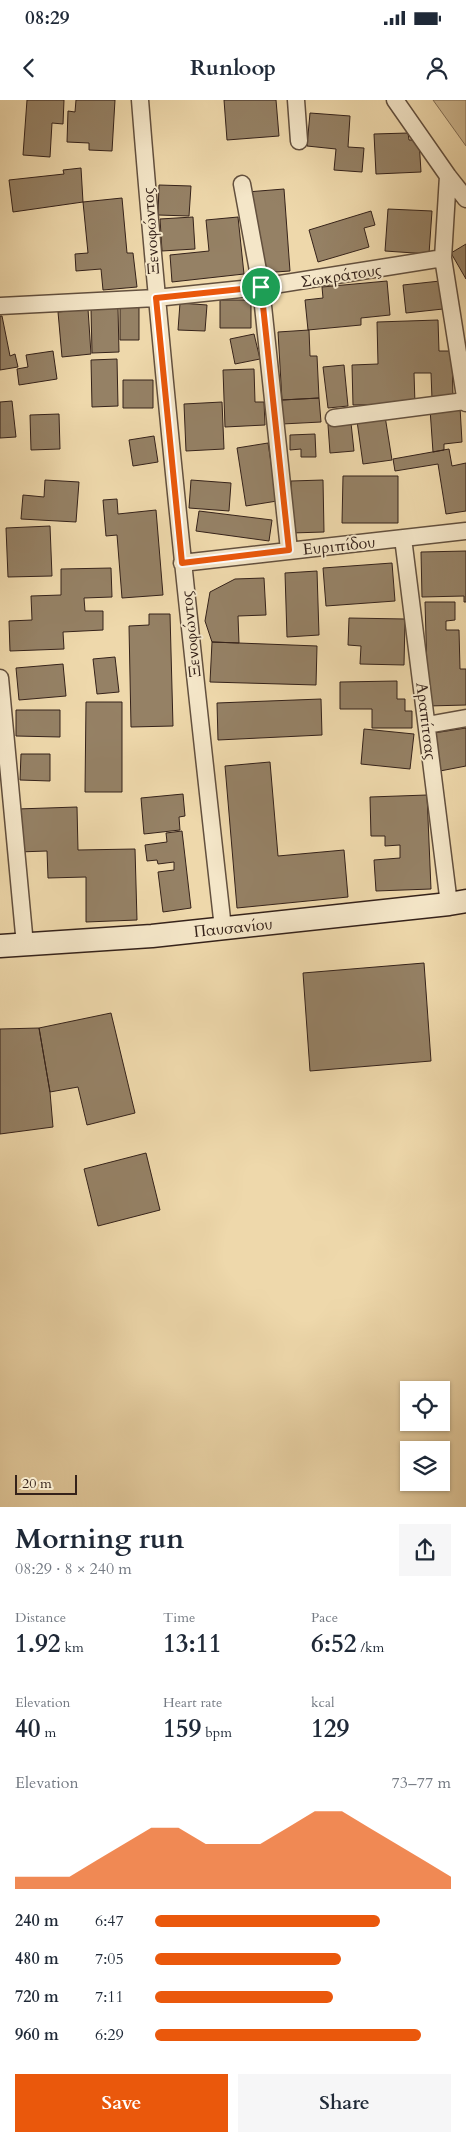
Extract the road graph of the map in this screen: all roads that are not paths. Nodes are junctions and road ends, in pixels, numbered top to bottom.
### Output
1 (140, 100) edge
2 (296, 100) edge
3 (395, 100) edge
4 (299, 141) dead end
5 (448, 176) junction
6 (242, 184) dead end
7 (466, 199) edge
8 (443, 258) junction
9 (261, 287) junction
10 (156, 298) junction
11 (0, 306) edge
12 (466, 402) edge
13 (334, 418) dead end
14 (466, 531) edge
15 (402, 538) junction
16 (289, 550) junction
17 (182, 563) junction
18 (0, 678) edge
19 (466, 718) edge
20 (427, 725) junction
21 (458, 902) edge
22 (223, 928) junction
23 (25, 944) junction
24 (0, 946) edge

1 - 10 street, Ξενοφώντος
2 - 4 street
3 - 5 street
5 - 7 street
5 - 8 street
6 - 9 street
8 - 9 street, Σωκράτους
8 - 12 street
9 - 10 street, Σωκράτους
9 - 16 street
10 - 11 street, Σωκράτους
10 - 17 street, Ξενοφώντος
12 - 13 street
14 - 15 street, Ευριπίδου
15 - 16 street, Ευριπίδου
15 - 20 street, Αραπίτσας
16 - 17 street, Ευριπίδου
17 - 22 street, Ξενοφώντος
18 - 23 street
19 - 20 street
20 - 21 street, Αραπίτσας
21 - 22 main road, Παυσανίου
22 - 23 main road, Παυσανίου
23 - 24 main road, Παυσανίου

